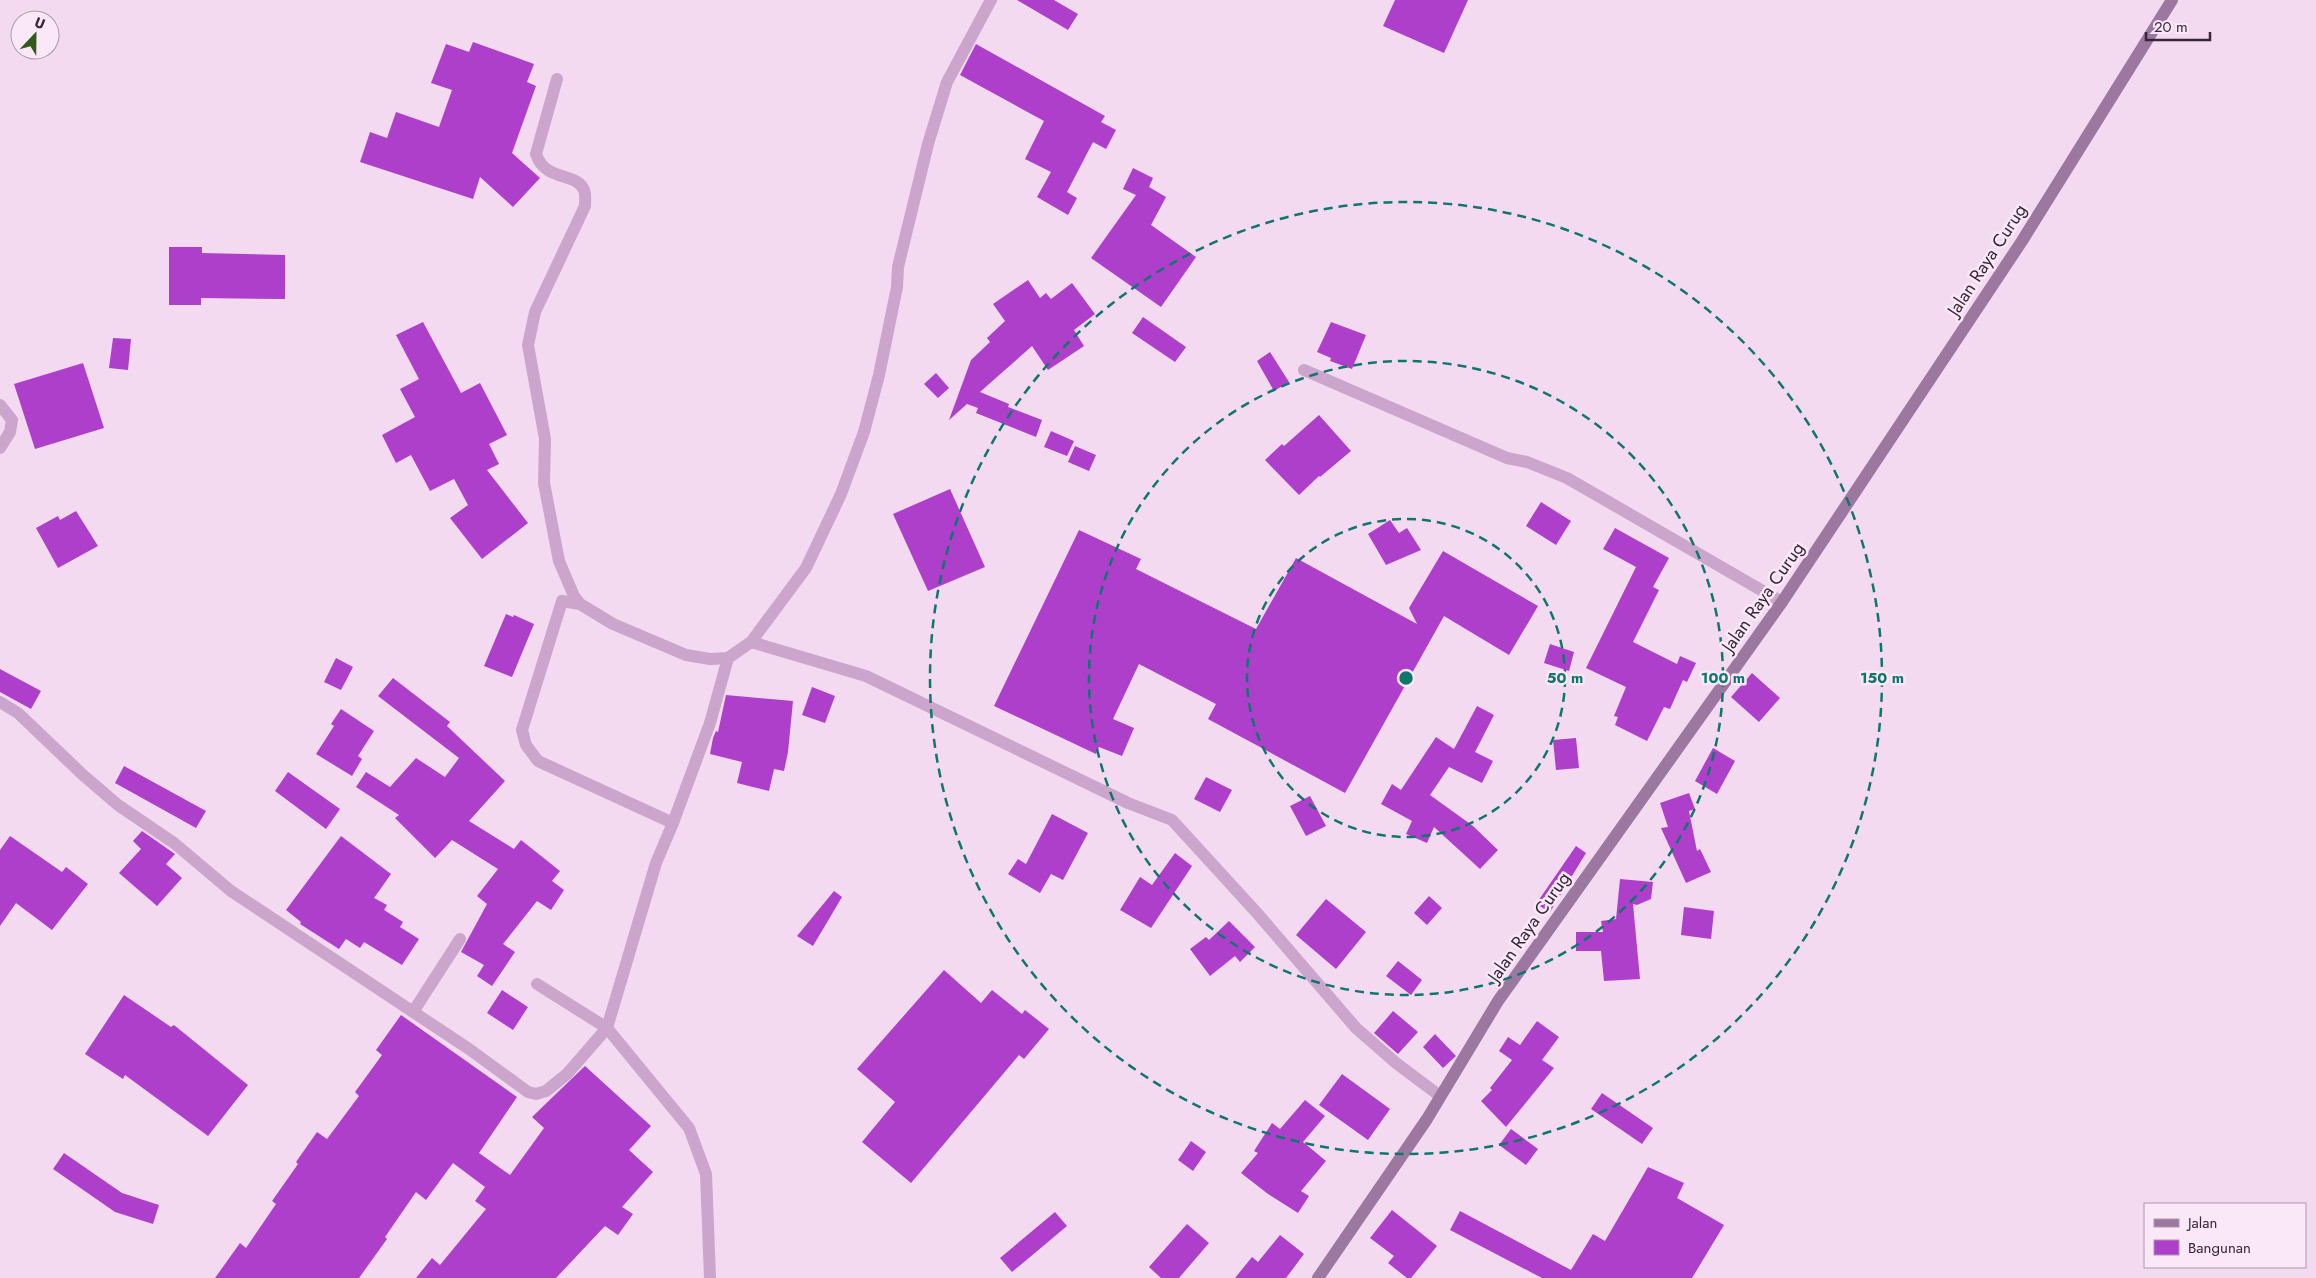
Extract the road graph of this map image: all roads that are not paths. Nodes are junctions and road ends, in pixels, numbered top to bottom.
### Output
1 (991, 0) edge
2 (2172, 0) edge
3 (557, 79) dead end
4 (1304, 370) dead end
5 (0, 405) edge
6 (0, 448) edge
7 (1782, 602) junction
8 (580, 604) junction
9 (751, 642) junction
10 (728, 658) junction
11 (0, 702) edge
12 (673, 823) junction
13 (460, 939) dead end
14 (537, 984) dead end
15 (413, 1012) junction
16 (607, 1028) junction
17 (1440, 1096) junction
18 (710, 1278) edge
19 (1318, 1278) edge

1 - 9 street
2 - 7 street, Jalan Raya Curug
3 - 8 street
4 - 7 street
5 - 6 street
7 - 17 street, Jalan Raya Curug
8 - 10 street
8 - 12 street
9 - 10 street
9 - 17 street
10 - 12 street
11 - 15 street
12 - 16 street
13 - 15 street
14 - 16 street
15 - 16 street
16 - 18 street
17 - 19 street, Jalan Raya Curug

